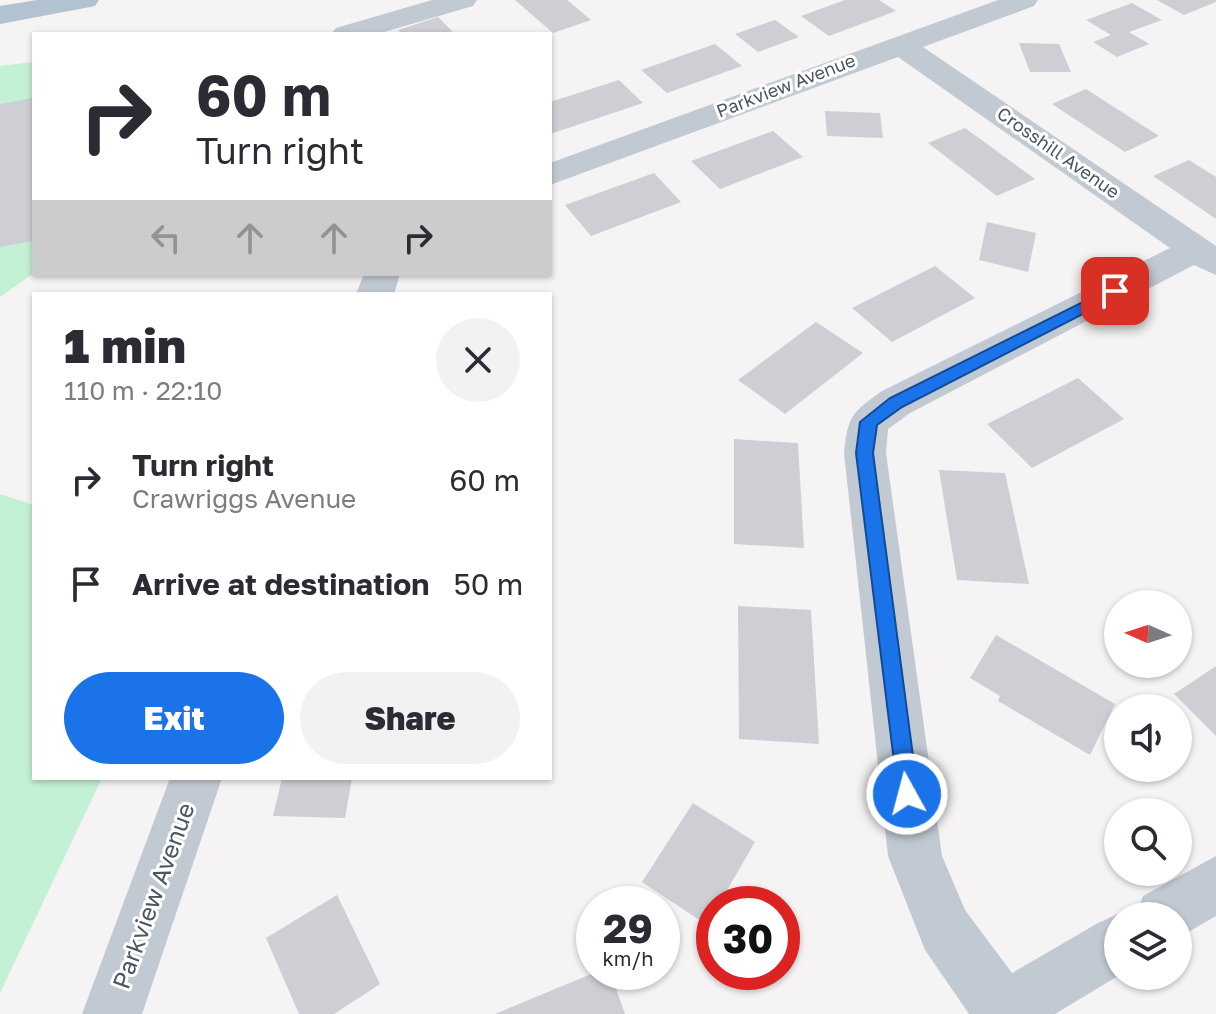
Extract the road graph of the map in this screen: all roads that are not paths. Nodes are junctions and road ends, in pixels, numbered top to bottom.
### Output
1 (85, 0) edge
2 (463, 0) edge
3 (1024, 0) edge
4 (0, 15) edge
5 (353, 32) edge
6 (899, 44) junction
7 (552, 174) edge
8 (1206, 256) edge
9 (195, 780) edge
10 (1216, 884) edge
11 (1186, 902) edge
12 (1104, 951) edge
13 (1001, 1013) edge
14 (112, 1014) edge

1 - 4 main road
2 - 5 street
3 - 6 street, Parkview Avenue
6 - 7 street, Parkview Avenue
6 - 8 street, Crosshill Avenue
8 - 13 street
9 - 14 street, Parkview Avenue
10 - 11 street
12 - 13 street

